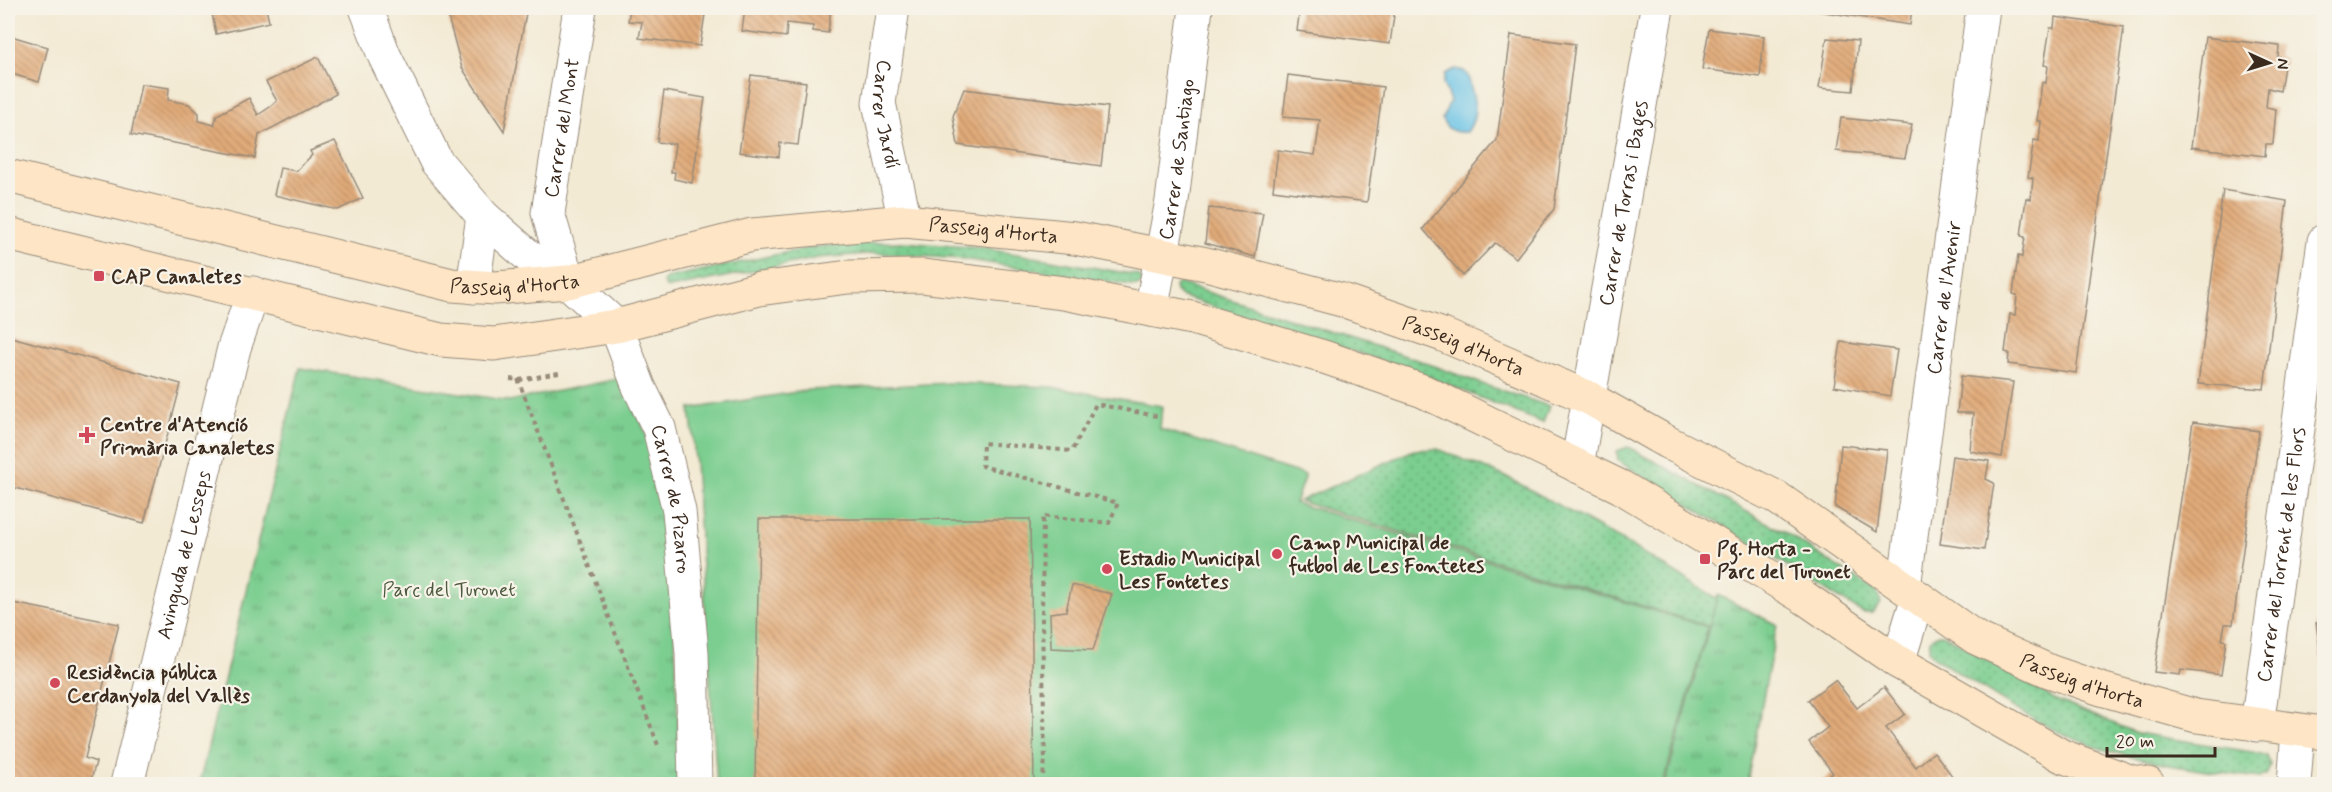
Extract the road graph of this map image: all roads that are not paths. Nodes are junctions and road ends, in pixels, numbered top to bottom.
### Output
1 (366, 8) edge
2 (580, 8) edge
3 (893, 8) edge
4 (1196, 8) edge
5 (1657, 8) edge
6 (1983, 8) edge
7 (8, 176) edge
8 (483, 216) junction
9 (905, 221) junction
10 (8, 234) edge
11 (2325, 241) edge
12 (1160, 256) junction
13 (568, 282) junction
14 (473, 287) junction
15 (253, 292) junction
16 (1151, 310) junction
17 (616, 327) junction
18 (1589, 398) junction
19 (1577, 466) junction
20 (1911, 592) junction
21 (1898, 662) junction
22 (2258, 725) junction
23 (2311, 732) edge
24 (127, 784) edge
25 (695, 784) edge
26 (2148, 784) edge
27 (2294, 784) edge

1 - 8 street, Carrer de Pizarro
2 - 13 street, Carrer del Mont
3 - 9 street, Carrer Jardí
4 - 12 street, Carrer de Santiago
5 - 18 street, Carrer de Torras i Bages
6 - 20 street, Carrer de l'Avenir
7 - 14 street, Passeig d'Horta
8 - 13 street, Carrer de Pizarro
8 - 14 street
9 - 12 street, Passeig d'Horta
9 - 13 street, Passeig d'Horta
10 - 15 street
11 - 22 street, Carrer del Torrent de les Flors
12 - 16 street, Carrer de Santiago
12 - 18 street, Passeig d'Horta
13 - 14 street, Passeig d'Horta
13 - 17 street, Carrer de Pizarro
15 - 17 street
15 - 24 street, Avinguda de Lesseps
16 - 17 street
16 - 19 street
17 - 25 street, Carrer de Pizarro
18 - 19 street, Carrer de Torras i Bages
18 - 20 street, Passeig d'Horta
19 - 21 street
20 - 21 street
20 - 22 street, Passeig d'Horta
21 - 26 street
22 - 23 street, Passeig d'Horta
23 - 27 street, Passeig d'Horta

